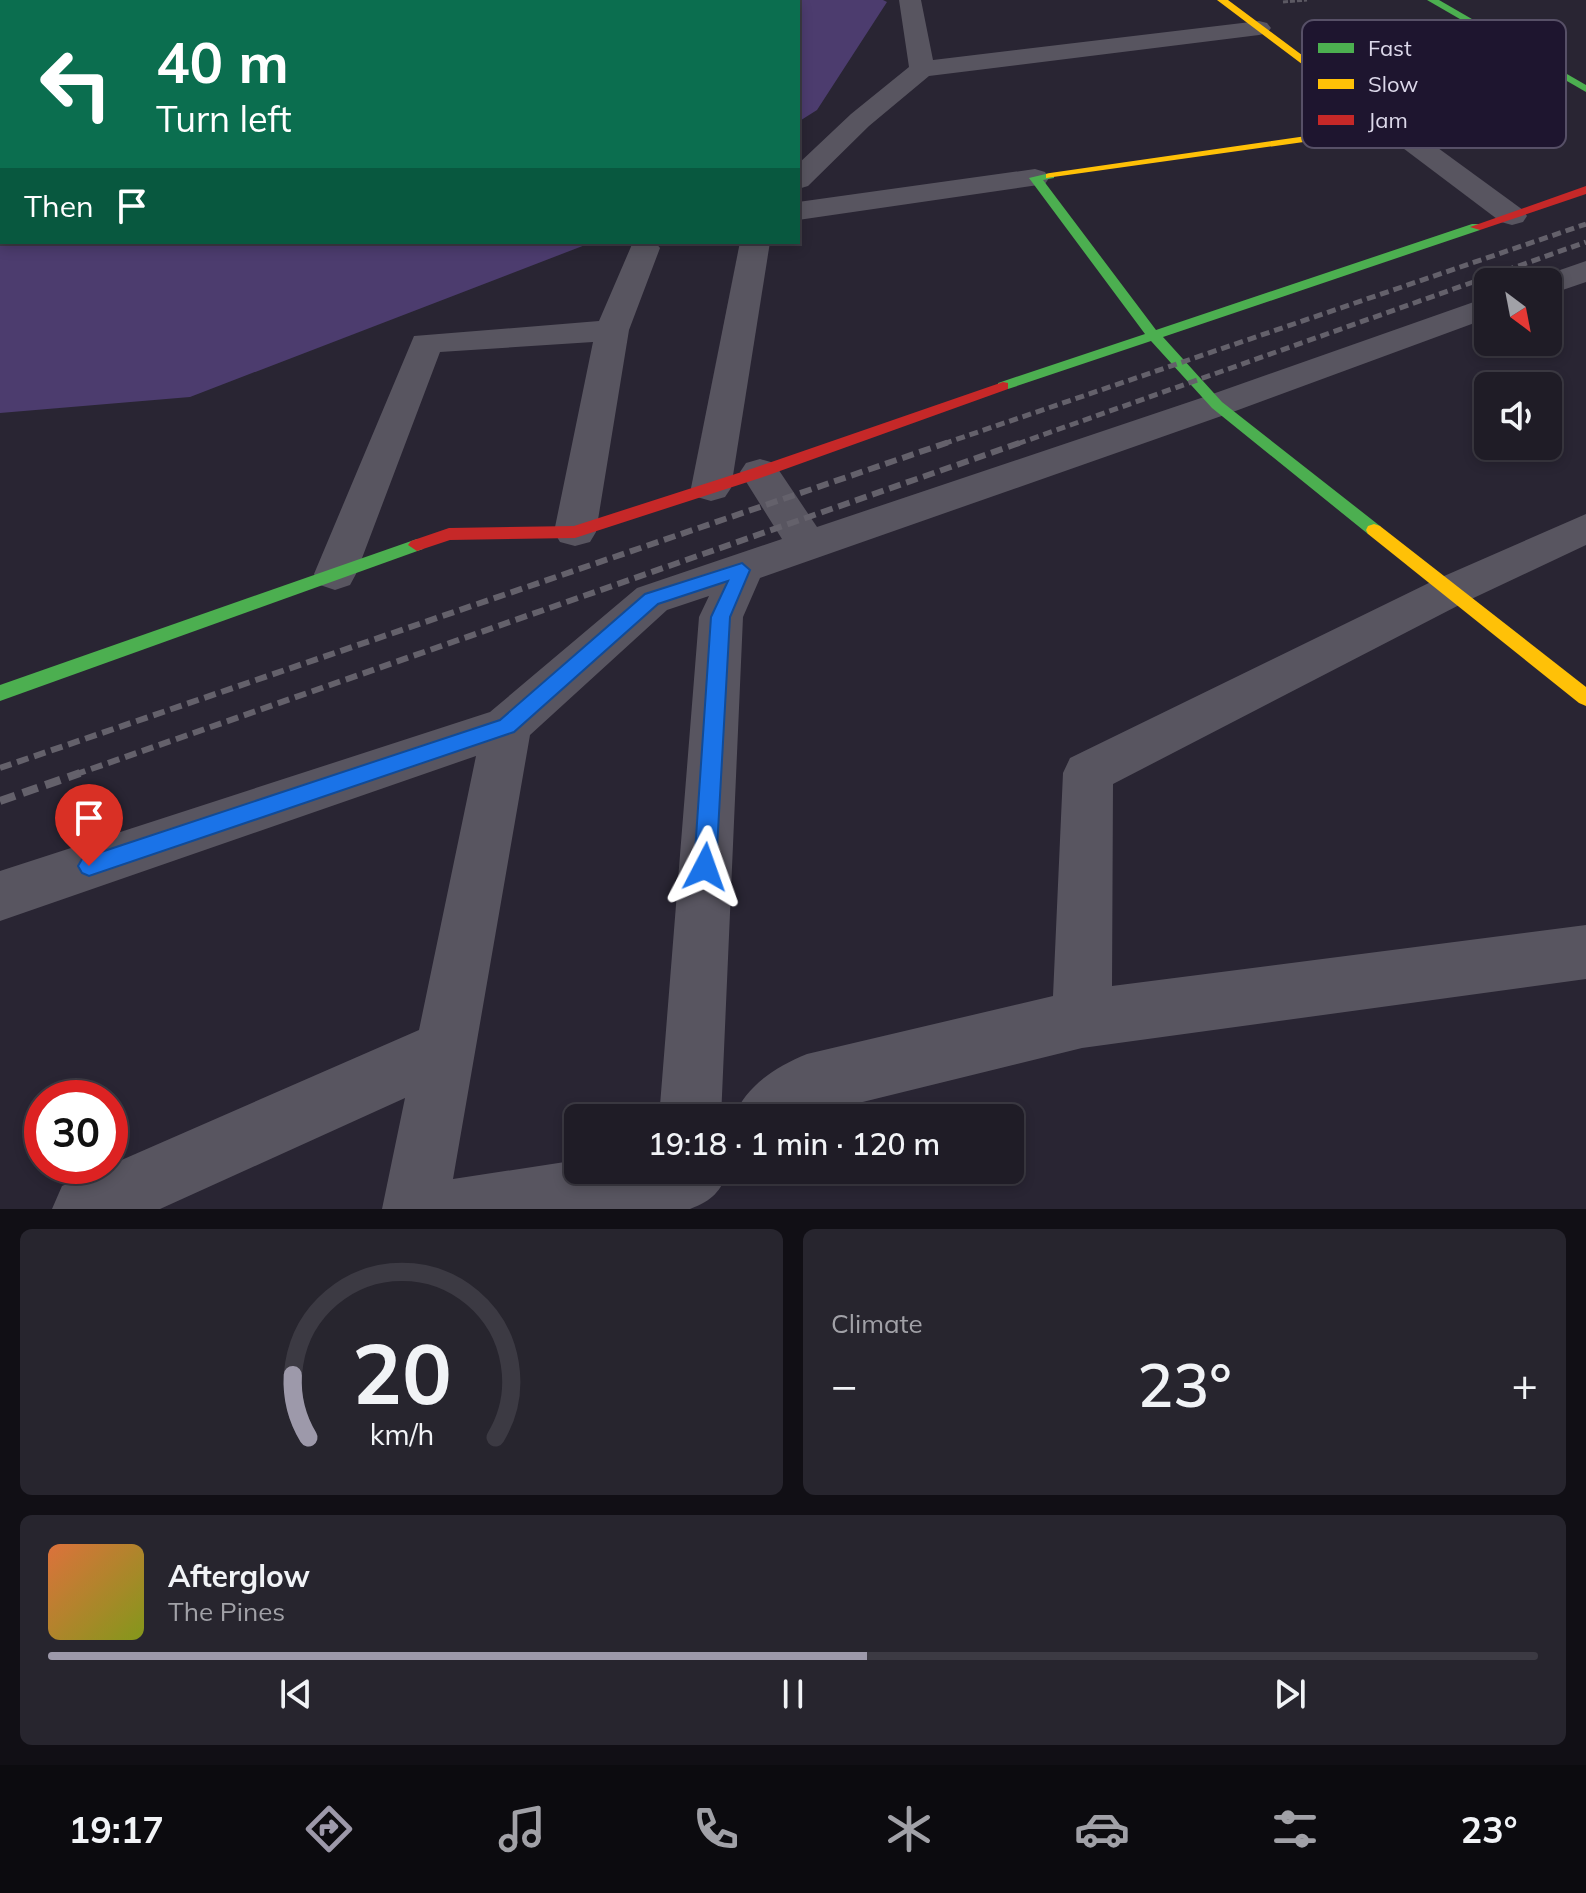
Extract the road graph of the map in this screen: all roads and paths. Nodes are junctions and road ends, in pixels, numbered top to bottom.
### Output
1 (910, 0) edge
2 (1222, 0) edge
3 (1432, 0) edge
4 (1467, 20) edge
5 (1259, 28) junction
6 (1302, 60) edge
7 (922, 69) junction
8 (1566, 77) edge
9 (1586, 89) edge
10 (1302, 140) edge
11 (1420, 148) edge
12 (800, 178) edge
13 (1035, 178) junction
14 (1586, 190) edge
15 (800, 211) edge
16 (1512, 216) junction
17 (755, 244) edge
18 (644, 248) dead end
19 (1586, 271) edge
20 (1562, 280) edge
21 (1474, 312) edge
22 (612, 330) junction
23 (1152, 334) junction
24 (1217, 405) junction
25 (760, 472) junction
26 (711, 488) junction
27 (1586, 528) edge
28 (575, 532) junction
29 (808, 547) junction
30 (742, 570) junction
31 (335, 574) junction
32 (1450, 591) junction
33 (0, 693) edge
34 (1586, 698) edge
35 (507, 726) junction
36 (0, 896) edge
37 (1586, 952) edge
38 (1082, 1019) junction
39 (446, 1049) junction
40 (693, 1104) edge
41 (782, 1104) edge
42 (603, 1184) edge
43 (85, 1209) edge
44 (415, 1209) edge
45 (460, 1209) edge

1 - 7 street
2 - 5 street
3 - 4 street
5 - 6 street
5 - 7 street
7 - 12 street
8 - 9 street
10 - 13 street
11 - 16 street
13 - 15 street
13 - 23 street
14 - 16 street
16 - 23 street
17 - 26 street
18 - 22 street
19 - 20 street
21 - 24 street
22 - 28 street
22 - 31 street
23 - 24 street
23 - 25 street
24 - 29 street
24 - 32 street
25 - 26 street
25 - 29 street
26 - 28 street
27 - 32 street
28 - 31 street
29 - 30 street
30 - 35 street
30 - 40 street
31 - 33 street
32 - 34 street
32 - 38 street
35 - 36 street
35 - 39 street
37 - 38 street
38 - 41 street
39 - 43 street
39 - 44 street
42 - 45 street

